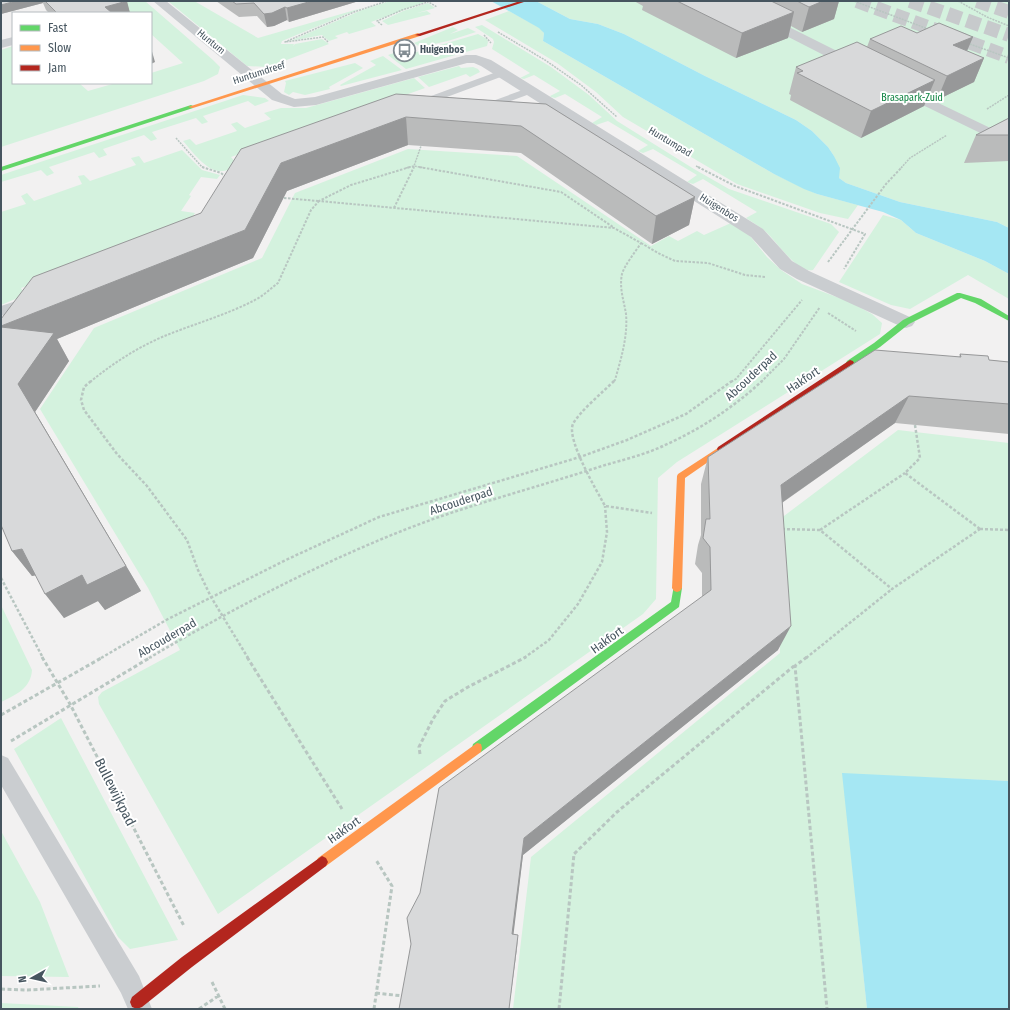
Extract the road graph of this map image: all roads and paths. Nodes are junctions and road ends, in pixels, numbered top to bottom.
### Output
1 (159, 1) edge
2 (387, 1) edge
3 (525, 1) edge
4 (728, 1) edge
5 (854, 1) edge
6 (958, 1) edge
7 (429, 2) dead end
8 (382, 25) dead end
9 (1009, 26) edge
10 (928, 28) edge
11 (499, 32) dead end
12 (12, 40) edge
13 (329, 42) dead end
14 (965, 42) edge
15 (1, 44) edge
16 (1009, 58) edge
17 (502, 73) junction
18 (870, 73) edge
19 (257, 77) junction
20 (236, 79) dead end
21 (890, 83) edge
22 (531, 90) junction
23 (407, 108) edge
24 (472, 112) edge
25 (620, 119) dead end
26 (966, 122) junction
27 (176, 138) dead end
28 (1009, 143) edge
29 (421, 146) edge
30 (414, 166) junction
31 (695, 166) dead end
32 (1, 169) edge
33 (226, 177) edge
34 (284, 198) edge
35 (319, 201) junction
36 (394, 208) junction
37 (614, 228) junction
38 (852, 229) junction
39 (641, 243) junction
40 (771, 276) dead end
41 (814, 280) junction
42 (832, 287) junction
43 (45, 294) edge
44 (804, 298) junction
45 (820, 307) junction
46 (1, 311) edge
47 (1009, 319) edge
48 (906, 322) junction
49 (877, 345) junction
50 (915, 425) edge
51 (580, 457) junction
52 (586, 472) junction
53 (905, 473) junction
54 (605, 506) junction
55 (679, 516) junction
56 (776, 528) edge
57 (980, 529) junction
58 (820, 530) junction
59 (1009, 530) edge
60 (1, 578) edge
61 (892, 589) junction
62 (211, 597) junction
63 (223, 616) junction
64 (794, 666) junction
65 (57, 683) junction
66 (70, 704) junction
67 (1, 715) edge
68 (7, 744) dead end
69 (1, 765) edge
70 (418, 791) junction
71 (359, 834) junction
72 (199, 954) junction
73 (1, 989) edge
74 (376, 993) junction
75 (218, 996) junction
76 (409, 996) edge
77 (136, 999) edge
78 (199, 1009) edge
79 (225, 1009) edge
80 (374, 1009) edge
81 (559, 1009) edge
82 (827, 1009) edge

1 - 19 street, Huntum
2 - 13 path
3 - 19 street, Huntumdreef
4 - 18 street
5 - 10 path
6 - 9 path
7 - 8 path
11 - 25 path
12 - 15 street
14 - 16 path
17 - 19 street, Huigenbos
17 - 22 street, Huigenbos
17 - 23 lane
19 - 20 street, Huntumdreef
19 - 32 street, Huntumdreef
21 - 26 street
22 - 24 lane
22 - 41 street, Huigenbos
26 - 28 street
26 - 38 path, Abcouderpad
27 - 33 path
29 - 30 path
30 - 35 path
30 - 36 path
30 - 37 path
31 - 38 path, Huntumpad
34 - 35 path
35 - 36 path
35 - 62 path
36 - 37 path
37 - 39 path
38 - 41 path, Abcouderpad
38 - 42 path, Abcouderpad
39 - 40 path
39 - 51 path
41 - 42 street, Huigenbos
41 - 44 path, Abcouderpad
42 - 45 path, Abcouderpad
42 - 48 street, Huigenbos
43 - 46 lane
44 - 45 path
44 - 51 path, Abcouderpad
45 - 49 path
45 - 52 path, Abcouderpad
47 - 48 street, Hakfort
48 - 49 street, Hakfort
49 - 55 street, Hakfort
50 - 53 path
51 - 52 path
51 - 62 path, Abcouderpad
52 - 54 path
52 - 63 path, Abcouderpad
53 - 57 path
53 - 58 path
54 - 55 path
54 - 70 path
55 - 70 street, Hakfort
56 - 58 path
57 - 59 path
57 - 61 path
58 - 61 path
60 - 65 path, Bullewijkpad
61 - 64 path
62 - 63 path
62 - 65 path, Abcouderpad
63 - 66 path, Abcouderpad
63 - 71 path
64 - 81 path
64 - 82 path
65 - 66 path, Bullewijkpad
65 - 67 path, Abcouderpad
66 - 68 path, Abcouderpad
66 - 72 path, Bullewijkpad
69 - 77 lane
70 - 71 street, Hakfort
71 - 72 street, Hakfort
71 - 74 path
72 - 75 path, Bullewijkpad
72 - 77 street, Hakfort
73 - 77 path
74 - 76 path
74 - 80 path
75 - 78 path
75 - 79 path, Bullewijkpad

